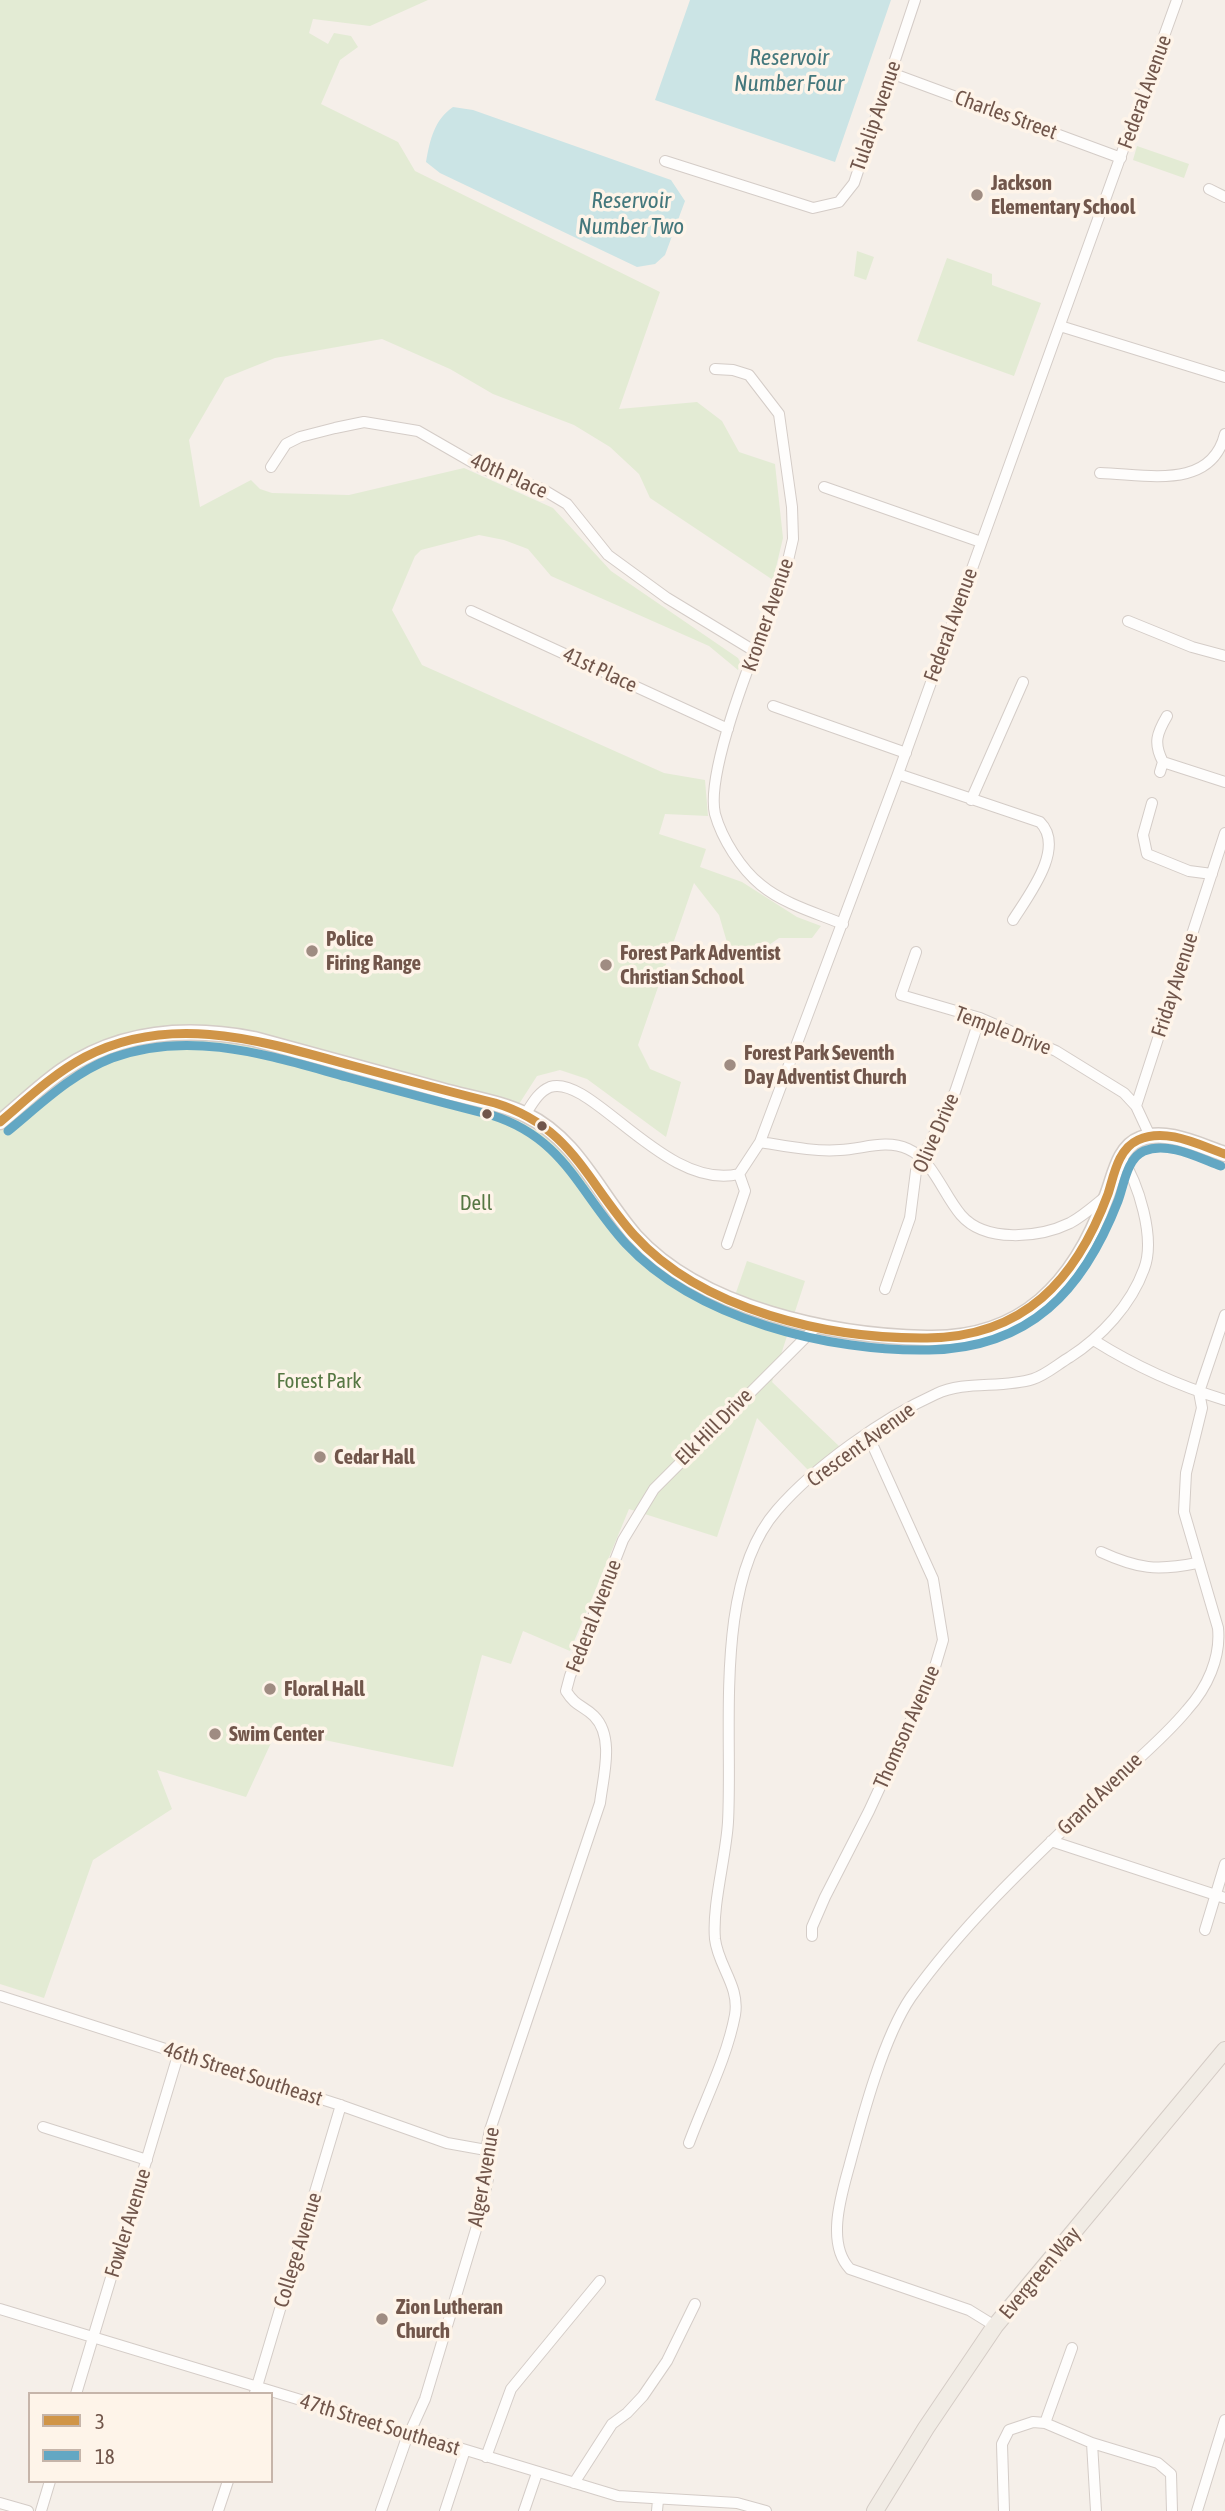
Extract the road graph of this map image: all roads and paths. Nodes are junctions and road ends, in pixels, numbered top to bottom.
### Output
1 (915, 0) edge
2 (1177, 0) edge
3 (891, 74) junction
4 (1121, 158) junction
5 (665, 161) dead end
6 (1209, 190) dead end
7 (1225, 197) edge
8 (1060, 326) junction
9 (715, 369) dead end
10 (1225, 377) edge
11 (1225, 434) edge
12 (271, 467) dead end
13 (1100, 472) dead end
14 (824, 487) dead end
15 (981, 542) junction
16 (471, 611) dead end
17 (1128, 621) dead end
18 (756, 652) junction
19 (1225, 656) edge
20 (1023, 682) dead end
21 (773, 706) dead end
22 (1167, 716) dead end
23 (728, 729) junction
24 (906, 753) junction
25 (898, 774) junction
26 (1225, 782) edge
27 (971, 800) junction
28 (1152, 803) dead end
29 (1225, 833) edge
30 (1212, 874) junction
31 (1013, 920) dead end
32 (843, 924) junction
33 (916, 951) dead end
34 (980, 1018) junction
35 (1136, 1106) junction
36 (525, 1115) junction
37 (0, 1122) edge
38 (1150, 1136) junction
39 (760, 1142) junction
40 (1225, 1154) edge
41 (922, 1156) junction
42 (1121, 1157) junction
43 (739, 1174) junction
44 (1108, 1194) junction
45 (727, 1244) dead end
46 (885, 1289) dead end
47 (1225, 1315) edge
48 (818, 1325) junction
49 (1095, 1341) junction
50 (1199, 1392) junction
51 (1225, 1400) edge
52 (868, 1435) junction
53 (623, 1540) joint
54 (1101, 1552) dead end
55 (1197, 1563) junction
56 (1222, 1649) edge
57 (600, 1803) joint
58 (1051, 1841) junction
59 (1225, 1864) edge
60 (1220, 1897) edge
61 (1205, 1930) dead end
62 (812, 1936) dead end
63 (0, 1996) edge
64 (1225, 2050) edge
65 (178, 2052) junction
66 (341, 2105) junction
67 (43, 2127) dead end
68 (689, 2143) dead end
69 (486, 2150) junction
70 (147, 2160) junction
71 (600, 2281) dead end
72 (695, 2304) dead end
73 (0, 2309) edge
74 (995, 2326) junction
75 (92, 2336) junction
76 (1072, 2348) dead end
77 (256, 2391) edge
78 (77, 2392) edge
79 (273, 2396) edge
80 (1225, 2420) edge
81 (1045, 2423) junction
82 (410, 2434) junction
83 (1092, 2443) junction
84 (465, 2451) junction
85 (486, 2457) junction
86 (537, 2473) junction
87 (49, 2483) edge
88 (227, 2483) edge
89 (574, 2483) junction
90 (658, 2500) junction
91 (0, 2502) edge
92 (28, 2511) edge
93 (41, 2511) edge
94 (218, 2511) edge
95 (381, 2511) edge
96 (445, 2511) edge
97 (523, 2511) edge
98 (657, 2511) edge
99 (766, 2511) edge
100 (876, 2511) edge
101 (1004, 2511) edge
102 (1096, 2511) edge
103 (1172, 2511) edge
104 (1197, 2511) edge

1 - 3 street, Tulalip Avenue
2 - 4 street, Federal Avenue
3 - 4 street, Charles Street
3 - 5 street, Tulalip Avenue
4 - 8 street, Federal Avenue
6 - 7 street
8 - 10 street
8 - 15 street, Federal Avenue
9 - 18 street, Kromer Avenue
11 - 13 street
12 - 18 street, 40th Place
14 - 15 street
15 - 24 street, Federal Avenue
16 - 23 street, 41st Place
17 - 19 street
18 - 23 street, Kromer Avenue
20 - 27 street
21 - 24 street
22 - 26 street
23 - 32 street, Kromer Avenue
24 - 25 street, Federal Avenue
25 - 27 street
25 - 32 street, Federal Avenue
27 - 31 street
28 - 30 street
29 - 30 street, Friday Avenue
30 - 35 street, Friday Avenue
32 - 39 street, Federal Avenue
33 - 34 street, Temple Drive
34 - 35 street, Temple Drive
34 - 41 street, Olive Drive
35 - 38 street
36 - 37 main road
36 - 43 street
36 - 48 main road
38 - 40 main road
38 - 42 main road
39 - 41 street
39 - 43 street, Federal Avenue
41 - 44 street
41 - 46 street, Olive Drive
42 - 44 main road
42 - 49 street, Crescent Avenue
43 - 45 street
44 - 48 main road
47 - 50 street, Grand Avenue
48 - 53 street, Elk Hill Drive
49 - 50 street
49 - 52 street, Crescent Avenue
50 - 51 street
50 - 55 street, Grand Avenue
52 - 62 street, Thomson Avenue
52 - 68 street, Crescent Avenue
53 - 57 street, Federal Avenue
54 - 55 street
55 - 56 street, Grand Avenue
56 - 58 street, Grand Avenue
57 - 69 street, Alger Avenue
58 - 60 street
58 - 74 street, Grand Avenue
59 - 60 street
60 - 61 street
63 - 65 street, 46th Street Southeast
64 - 74 main road, Evergreen Way
65 - 66 street, 46th Street Southeast
65 - 70 street, Fowler Avenue
66 - 69 street, 46th Street Southeast
66 - 77 street, College Avenue
67 - 70 street
69 - 82 street, Alger Avenue
70 - 75 street, Fowler Avenue
71 - 85 street
72 - 89 street
73 - 75 street, 47th Street Southeast
74 - 100 main road, Evergreen Way
75 - 77 street, 47th Street Southeast
75 - 78 street, Fowler Avenue
76 - 81 street
79 - 82 street, 47th Street Southeast
80 - 104 street
81 - 83 street
81 - 101 street
82 - 84 street, 47th Street Southeast
82 - 95 street, Alger Avenue
83 - 102 street
83 - 103 street
84 - 85 street, 47th Street Southeast
84 - 96 street
85 - 86 street, 47th Street Southeast
86 - 89 street, 47th Street Southeast
86 - 97 street
87 - 93 street
88 - 94 street
89 - 90 street, 47th Street Southeast
90 - 98 street
90 - 99 street, 47th Street Southeast
91 - 92 street

